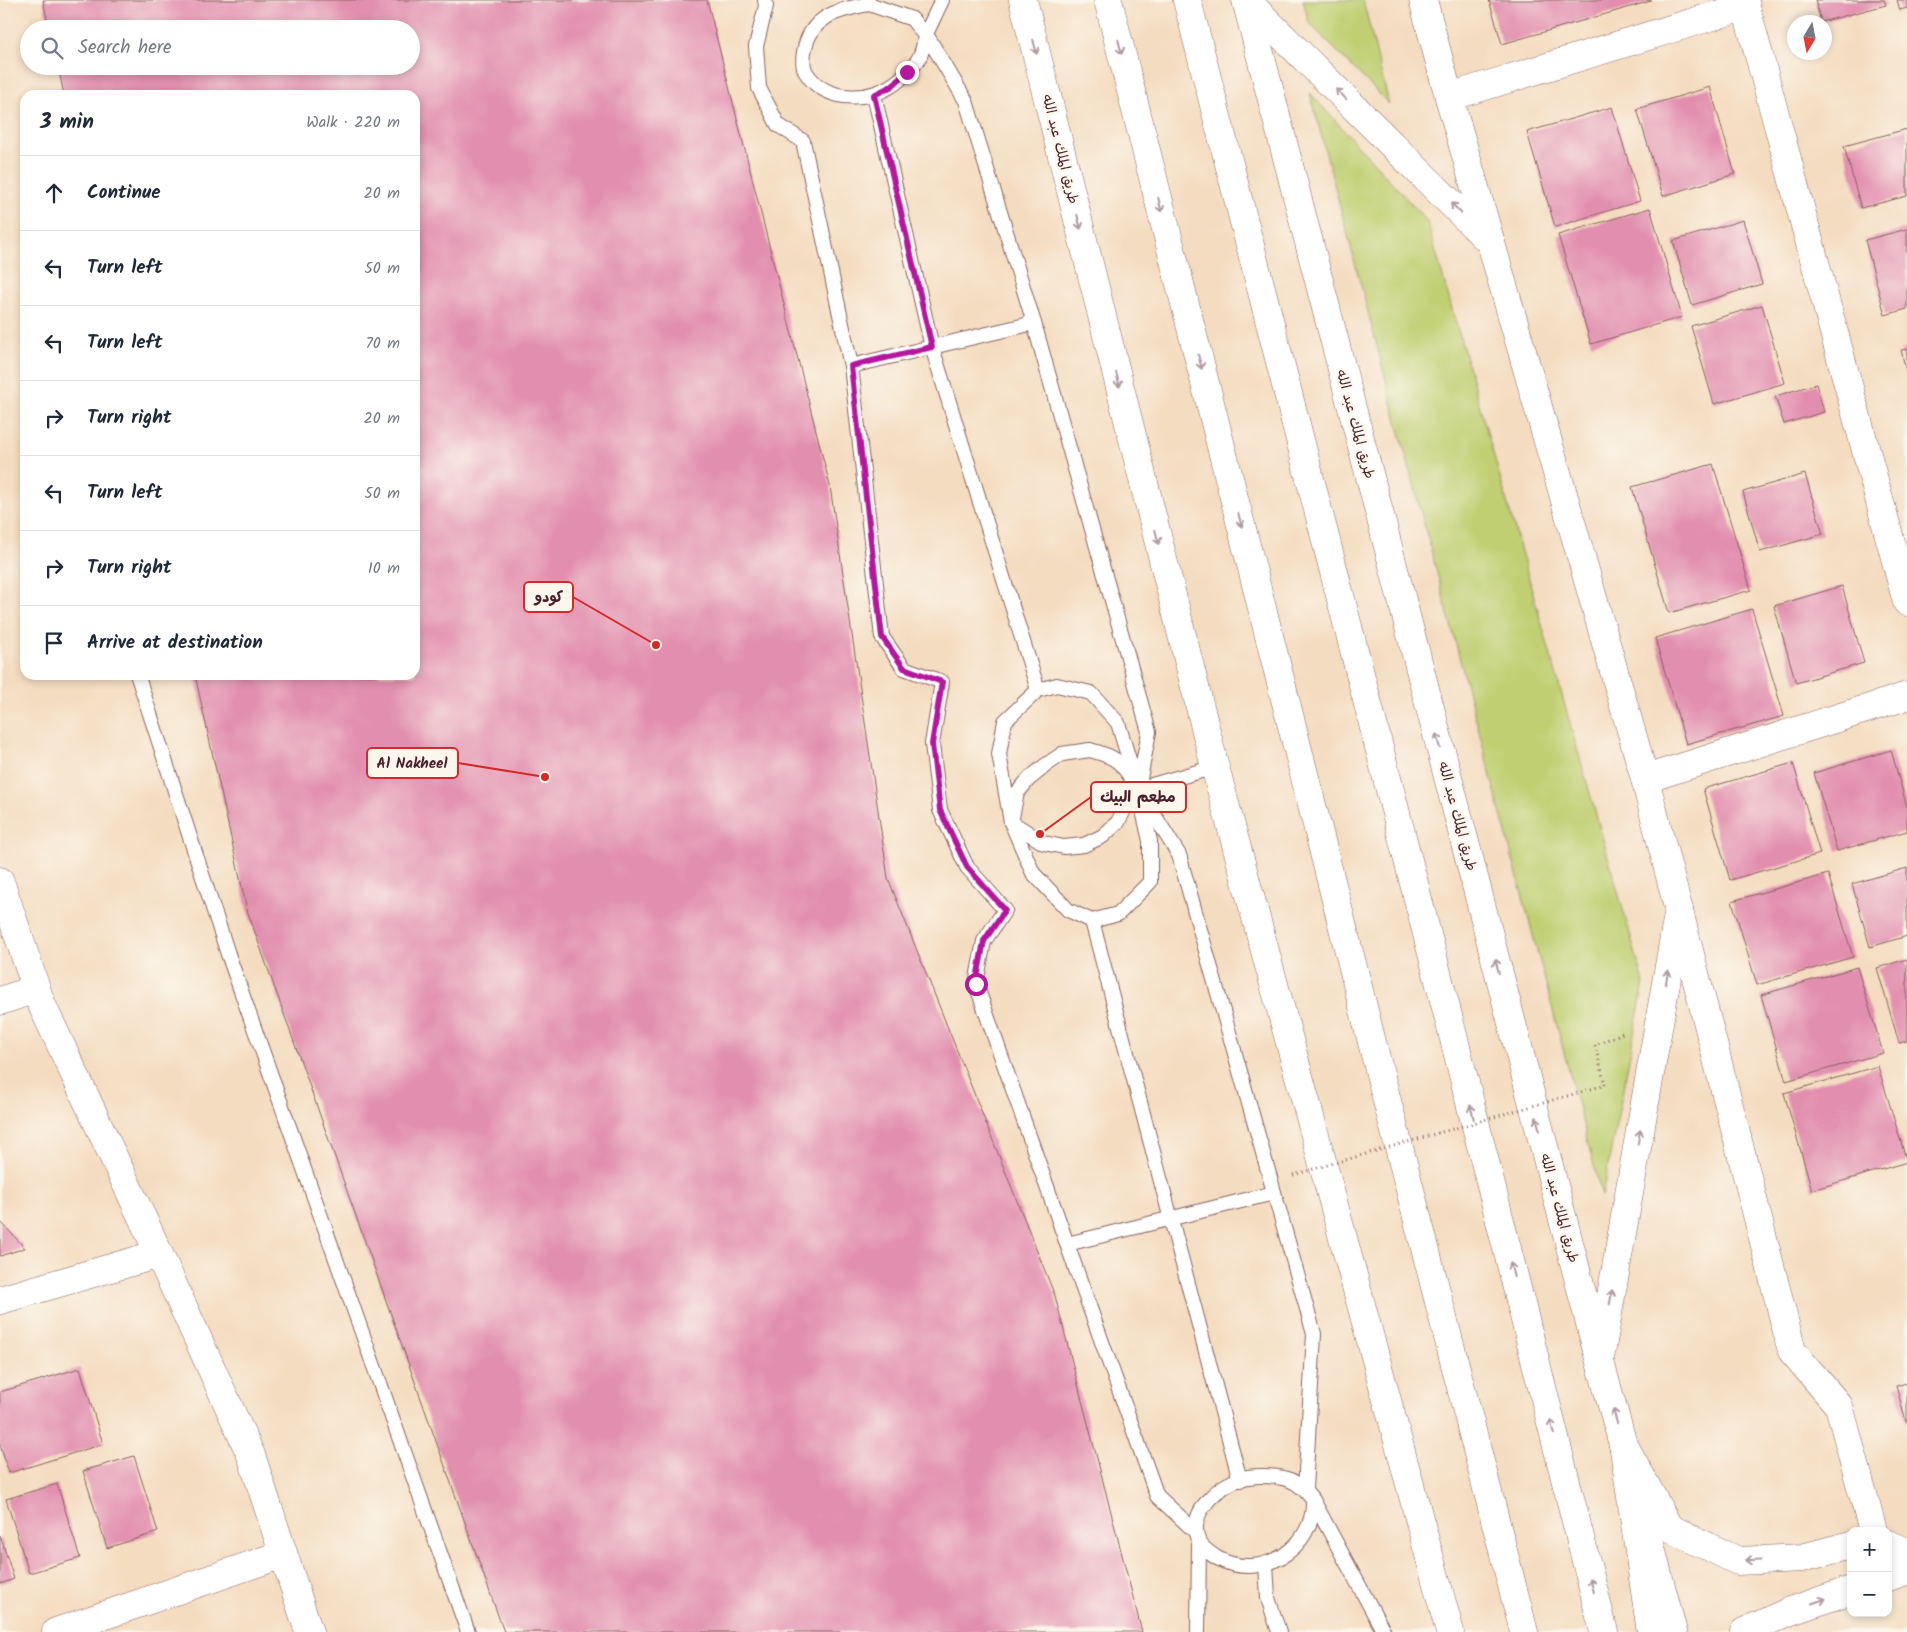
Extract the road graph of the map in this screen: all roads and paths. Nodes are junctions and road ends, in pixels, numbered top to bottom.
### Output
1 (764, 0) edge
2 (942, 0) edge
3 (1024, 0) edge
4 (1108, 0) edge
5 (1187, 0) edge
6 (1246, 0) edge
7 (1423, 0) edge
8 (1745, 3) edge
9 (841, 4) edge
10 (925, 36) junction
11 (874, 95) junction
12 (1449, 98) junction
13 (1491, 243) junction
14 (1034, 323) junction
15 (932, 347) junction
16 (851, 366) junction
17 (1907, 602) edge
18 (139, 680) edge
19 (1038, 690) junction
20 (1907, 696) edge
21 (1215, 767) junction
22 (1645, 779) junction
23 (1138, 789) junction
24 (1010, 822) junction
25 (0, 881) edge
26 (1679, 909) junction
27 (1092, 921) junction
28 (36, 990) junction
29 (0, 1001) edge
30 (1595, 1044) dead end
31 (1293, 1175) dead end
32 (1274, 1193) junction
33 (1170, 1218) junction
34 (1067, 1244) junction
35 (158, 1254) junction
36 (0, 1300) edge
37 (1600, 1362) junction
38 (1623, 1444) junction
39 (1240, 1480) junction
40 (1308, 1494) junction
41 (1872, 1527) edge
42 (1907, 1530) edge
43 (1892, 1534) edge
44 (1197, 1537) junction
45 (1847, 1546) edge
46 (1892, 1546) edge
47 (1907, 1552) edge
48 (283, 1554) junction
49 (1266, 1564) junction
50 (1907, 1571) edge
51 (1892, 1576) edge
52 (1847, 1591) edge
53 (56, 1632) edge
54 (309, 1632) edge
55 (468, 1632) edge
56 (1198, 1632) edge
57 (1279, 1632) edge
58 (1384, 1632) edge
59 (1450, 1632) edge
60 (1524, 1632) edge
61 (1604, 1632) edge
62 (1651, 1632) edge
63 (1674, 1632) edge
64 (1744, 1632) edge

1 - 16 lane
2 - 10 lane
3 -> 21 main road, طريق الملك عبد الله
4 -> 60 main road
61 -> 5 main road
13 -> 6 main road
37 -> 6 main road, طريق الملك عبد الله
7 - 12 main road
8 - 12 main road
8 - 17 main road
9 - 10 lane
9 - 11 lane
10 - 11 lane
10 - 14 lane
11 - 15 lane
12 - 13 main road
13 - 22 main road
14 - 15 lane
14 - 23 lane
15 - 16 lane
15 - 19 lane
16 - 34 lane
18 - 55 lane
19 - 23 lane
19 - 24 lane
20 - 22 main road
21 - 23 lane
21 - 59 main road, طريق الملك عبد الله
22 - 26 main road
23 - 24 lane
23 - 24 lane
23 - 27 lane
23 - 32 lane
24 - 27 lane
25 - 28 main road
37 -> 26 main road
26 - 41 main road
27 - 33 lane
28 - 29 main road
28 - 35 main road
30 - 31 path, bridge
32 - 33 lane
32 - 40 lane
33 - 34 lane
33 - 39 lane
34 - 44 lane
35 - 36 main road
35 - 48 main road
38 -> 37 main road, طريق الملك عبد الله
45 -> 38 main road
38 - 62 main road
38 - 63 main road, طريق الملك عبد الله
39 - 40 lane
39 - 44 lane
40 - 49 lane
40 - 58 lane
42 - 43 main road
44 - 49 lane
44 - 56 lane
46 - 47 main road
48 - 53 main road
48 - 54 main road
49 - 57 lane
50 - 51 main road
64 -> 52 main road

